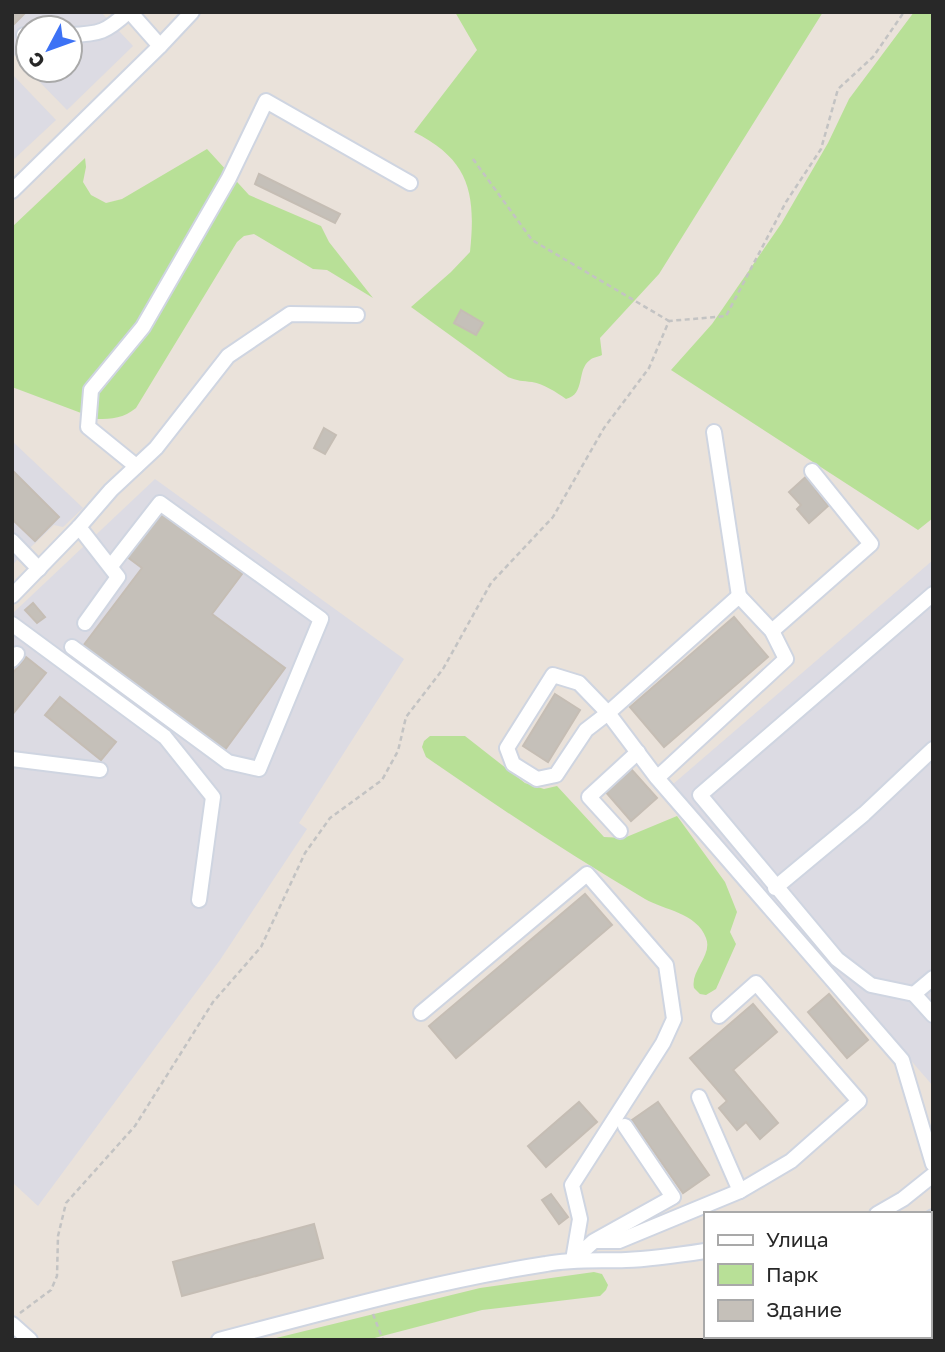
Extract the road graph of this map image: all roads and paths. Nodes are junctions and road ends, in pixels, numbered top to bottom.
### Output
1 (129, 12) edge
2 (192, 12) edge
3 (904, 12) edge
4 (84, 34) edge
5 (160, 46) junction
6 (473, 159) dead end
7 (410, 183) dead end
8 (13, 187) edge
9 (357, 315) dead end
10 (669, 321) junction
11 (714, 432) dead end
12 (136, 467) junction
13 (812, 471) dead end
14 (79, 527) junction
15 (12, 541) edge
16 (111, 566) junction
17 (39, 569) junction
18 (933, 594) edge
19 (12, 596) edge
20 (739, 596) junction
21 (85, 623) dead end
22 (12, 624) edge
23 (772, 631) junction
24 (72, 647) dead end
25 (608, 713) junction
26 (933, 749) edge
27 (638, 752) junction
28 (12, 759) edge
29 (100, 770) dead end
30 (657, 778) junction
31 (620, 831) dead end
32 (775, 888) junction
33 (199, 900) dead end
34 (933, 978) edge
35 (914, 994) junction
36 (421, 1013) dead end
37 (933, 1015) edge
38 (719, 1016) dead end
39 (699, 1097) dead end
40 (625, 1126) dead end
41 (933, 1164) edge
42 (933, 1175) edge
43 (740, 1191) junction
44 (880, 1212) edge
45 (594, 1241) junction
46 (704, 1251) edge
47 (573, 1260) junction
48 (368, 1302) junction
49 (12, 1322) edge
50 (30, 1340) edge
51 (219, 1340) edge
52 (383, 1340) edge

1 - 4 street
1 - 5 street
2 - 5 street
3 - 10 path
5 - 8 street
6 - 10 path
7 - 12 street
9 - 12 street
10 - 49 path
11 - 20 street
12 - 14 street
13 - 23 street
14 - 16 street
14 - 17 street
15 - 17 street
16 - 21 street
16 - 24 street
17 - 19 street
18 - 32 street
20 - 23 street
20 - 25 street
22 - 33 street
23 - 30 street
25 - 25 street
25 - 27 street
26 - 32 street
27 - 30 street
27 - 31 street
28 - 29 street
30 - 41 street
32 - 35 street
34 - 35 street
35 - 37 street
36 - 47 street
38 - 43 street
39 - 43 street
40 - 45 street
42 - 44 street
43 - 45 street
45 - 47 street
46 - 47 street
47 - 48 street
48 - 51 street
48 - 52 path
49 - 50 street

